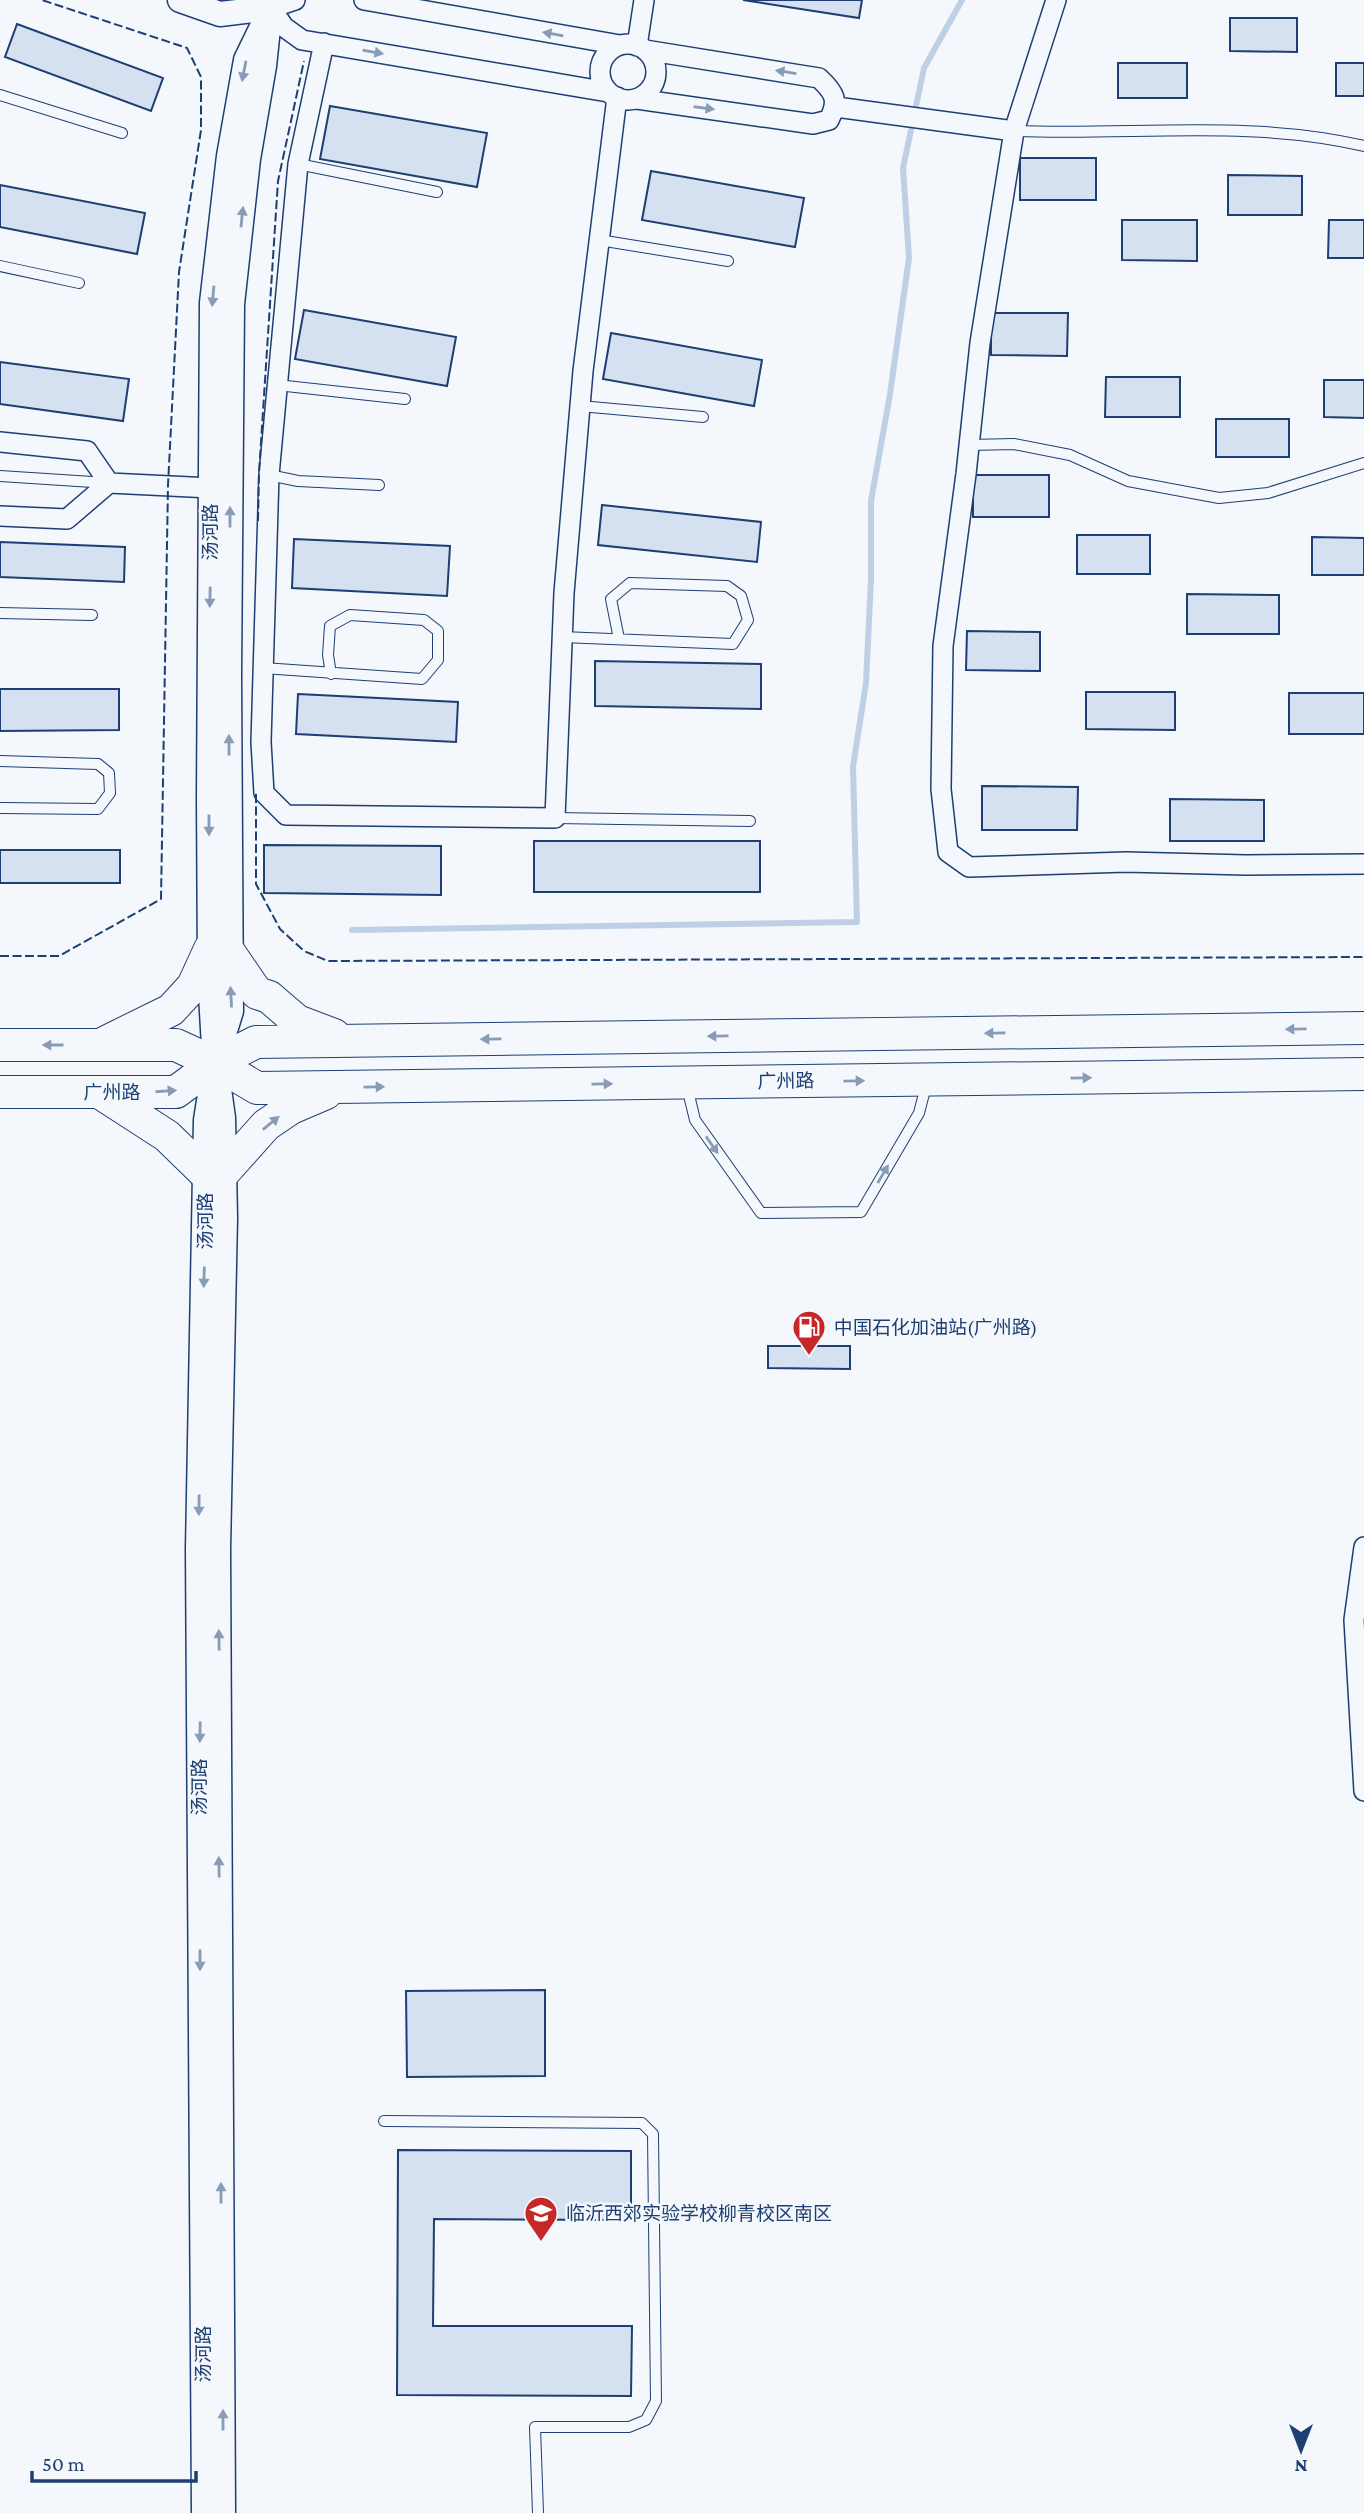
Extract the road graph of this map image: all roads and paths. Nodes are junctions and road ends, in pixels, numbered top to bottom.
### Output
1 (180, 0) edge
2 (295, 0) edge
3 (364, 0) edge
4 (644, 0) edge
5 (1056, 0) edge
6 (263, 3) edge
7 (324, 43) junction
8 (634, 47) junction
9 (0, 94) edge
10 (612, 95) junction
11 (637, 99) junction
12 (835, 107) junction
13 (1014, 131) junction
14 (122, 133) dead end
15 (1364, 146) edge
16 (298, 164) junction
17 (437, 192) dead end
18 (599, 240) junction
19 (728, 261) dead end
20 (0, 266) edge
21 (79, 283) dead end
22 (277, 386) junction
23 (405, 399) dead end
24 (580, 406) junction
25 (703, 417) dead end
26 (0, 442) edge
27 (969, 445) junction
28 (1364, 463) edge
29 (269, 475) junction
30 (0, 476) edge
31 (109, 483) junction
32 (379, 485) dead end
33 (211, 488) junction
34 (0, 516) edge
35 (0, 613) edge
36 (92, 615) dead end
37 (562, 637) junction
38 (619, 639) junction
39 (263, 668) junction
40 (331, 674) junction
41 (0, 761) edge
42 (0, 808) edge
43 (555, 818) junction
44 (750, 821) dead end
45 (1364, 864) edge
46 (220, 950) junction
47 (1360, 1027) edge
48 (349, 1041) junction
49 (0, 1045) edge
50 (99, 1045) junction
51 (215, 1063) junction
52 (1364, 1074) edge
53 (928, 1080) junction
54 (686, 1083) junction
55 (341, 1087) junction
56 (0, 1091) edge
57 (99, 1091) junction
58 (215, 1173) junction
59 (1364, 1547) edge
60 (1364, 1791) edge
61 (384, 2121) dead end
62 (204, 2513) edge
63 (223, 2513) edge
64 (538, 2513) edge

1 - 6 street
2 - 6 street
8 -> 3 street
4 - 8 street
5 - 13 street
6 - 7 street
6 -> 33 street, 汤河路
46 -> 6 street, 汤河路
7 -> 10 street
7 - 16 street
8 - 10 street
8 - 11 street
12 -> 8 street
9 - 14 lane
10 - 11 street
10 - 18 street
11 -> 12 street
12 - 13 street
13 - 15 lane
13 - 27 street
16 - 17 lane
16 - 22 street
18 - 19 lane
18 - 24 street
20 - 21 lane
22 - 23 lane
22 - 29 street
24 - 25 lane
24 - 37 street
26 - 31 street
27 - 28 lane
27 - 45 street
29 - 32 lane
29 - 39 street
30 - 31 lane
31 - 33 street
31 - 34 street
33 -> 46 street, 汤河路
35 - 36 lane
37 - 38 lane
37 - 43 street
38 - 38 lane
39 - 40 lane
39 - 43 street
40 - 40 lane
41 - 42 lane
43 - 44 lane
46 - 48 main road
46 - 50 main road
46 - 51 street, 汤河路
47 -> 48 main road, 广州路
48 - 51 main road, 广州路
50 -> 49 main road, 广州路
50 - 51 main road, 广州路
51 - 55 main road, 广州路
57 -> 51 main road, 广州路
51 - 58 street, 汤河路
53 -> 52 main road, 广州路
54 -> 53 main road, 广州路
54 -> 53 lane
55 -> 54 main road, 广州路
58 -> 55 main road
56 - 57 main road, 广州路
57 - 58 main road
58 -> 62 street, 汤河路
63 -> 58 street, 汤河路
59 - 60 street
61 - 64 lane

